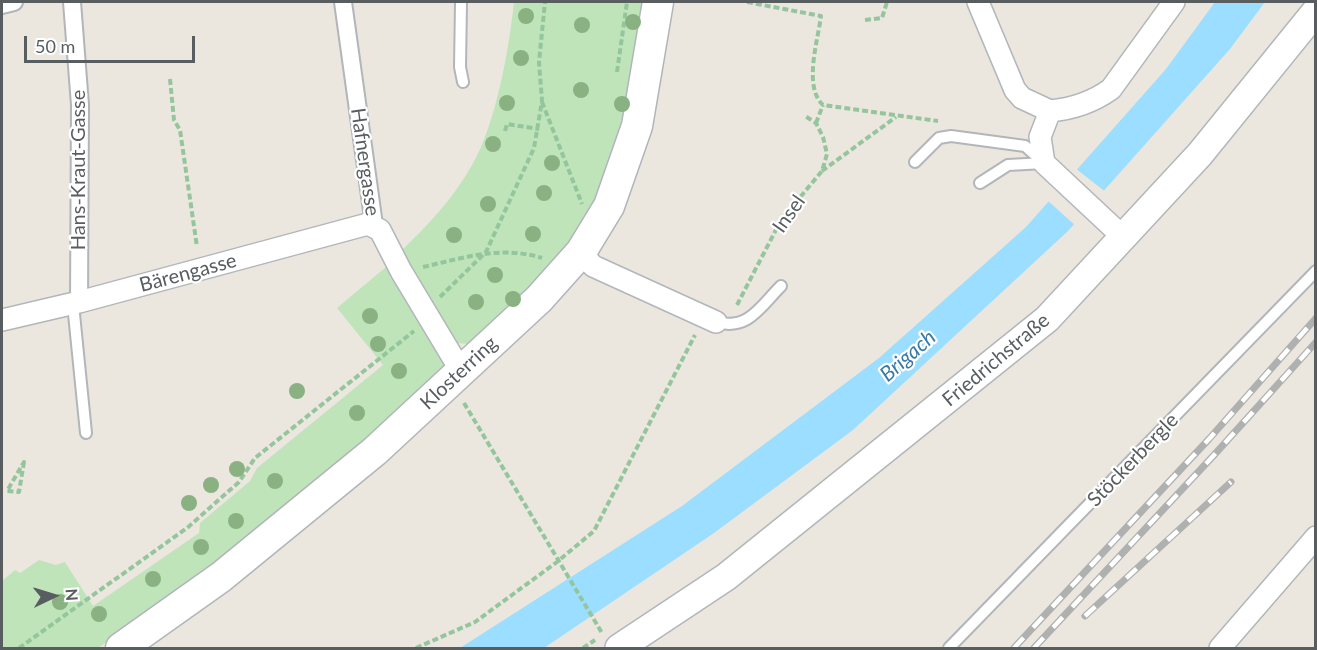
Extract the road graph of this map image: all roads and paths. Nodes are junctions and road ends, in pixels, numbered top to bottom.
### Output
1 (14, 2) edge
2 (72, 2) edge
3 (343, 2) edge
4 (461, 2) edge
5 (545, 2) edge
6 (627, 2) edge
7 (658, 2) edge
8 (747, 2) edge
9 (887, 2) edge
10 (978, 2) edge
11 (1174, 2) edge
12 (2, 5) edge
13 (1316, 11) edge
14 (865, 20) dead end
15 (170, 79) dead end
16 (616, 80) dead end
17 (464, 82) dead end
18 (542, 101) junction
19 (823, 105) junction
20 (1050, 111) junction
21 (805, 116) dead end
22 (897, 116) junction
23 (941, 121) dead end
24 (816, 123) junction
25 (538, 129) junction
26 (505, 131) dead end
27 (915, 162) dead end
28 (1049, 167) junction
29 (822, 171) junction
30 (980, 183) dead end
31 (585, 200) dead end
32 (374, 225) junction
33 (1117, 231) junction
34 (547, 250) dead end
35 (486, 252) junction
36 (580, 252) junction
37 (541, 258) junction
38 (548, 262) dead end
39 (533, 265) dead end
40 (201, 269) junction
41 (401, 271) junction
42 (1316, 271) edge
43 (781, 286) dead end
44 (76, 303) junction
45 (433, 304) dead end
46 (736, 307) dead end
47 (2, 320) edge
48 (707, 325) junction
49 (418, 328) dead end
50 (460, 383) junction
51 (86, 433) dead end
52 (24, 462) joint
53 (1316, 537) edge
54 (557, 562) junction
55 (611, 642) edge
56 (19, 648) edge
57 (121, 648) edge
58 (416, 648) edge
59 (582, 648) edge
60 (949, 648) edge
61 (1220, 648) edge

1 - 12 street
2 - 44 street, Hans-Kraut-Gasse
3 - 32 street, Hafnergasse
4 - 17 lane
5 - 18 path
6 - 16 path
7 - 36 main road, Klosterring
8 - 19 path
9 - 14 path
10 - 20 street
11 - 20 street
13 - 33 street, Friedrichstraße
15 - 40 path
18 - 25 path
18 - 31 path
19 - 22 path
19 - 24 path
20 - 28 street
21 - 24 path
22 - 23 path
22 - 29 path, Insel
24 - 29 path
25 - 26 path
25 - 35 path
27 - 28 lane
28 - 30 lane
28 - 33 street
29 - 46 path, Insel
32 - 40 street, Bärengasse
32 - 41 street, Hafnergasse
33 - 55 street, Friedrichstraße
34 - 37 path
35 - 37 path
35 - 41 path
35 - 45 path
36 - 48 street
36 - 50 main road, Klosterring
37 - 38 path
37 - 39 path
40 - 44 street, Bärengasse
41 - 50 street, Hafnergasse
42 - 60 lane, Stöckerbergle
43 - 48 lane
44 - 47 street, Bärengasse
44 - 51 lane
48 - 54 path
49 - 56 path
50 - 54 path
50 - 57 main road, Klosterring
52 - 52 path
53 - 61 street
54 - 55 path
54 - 58 path
55 - 59 path

